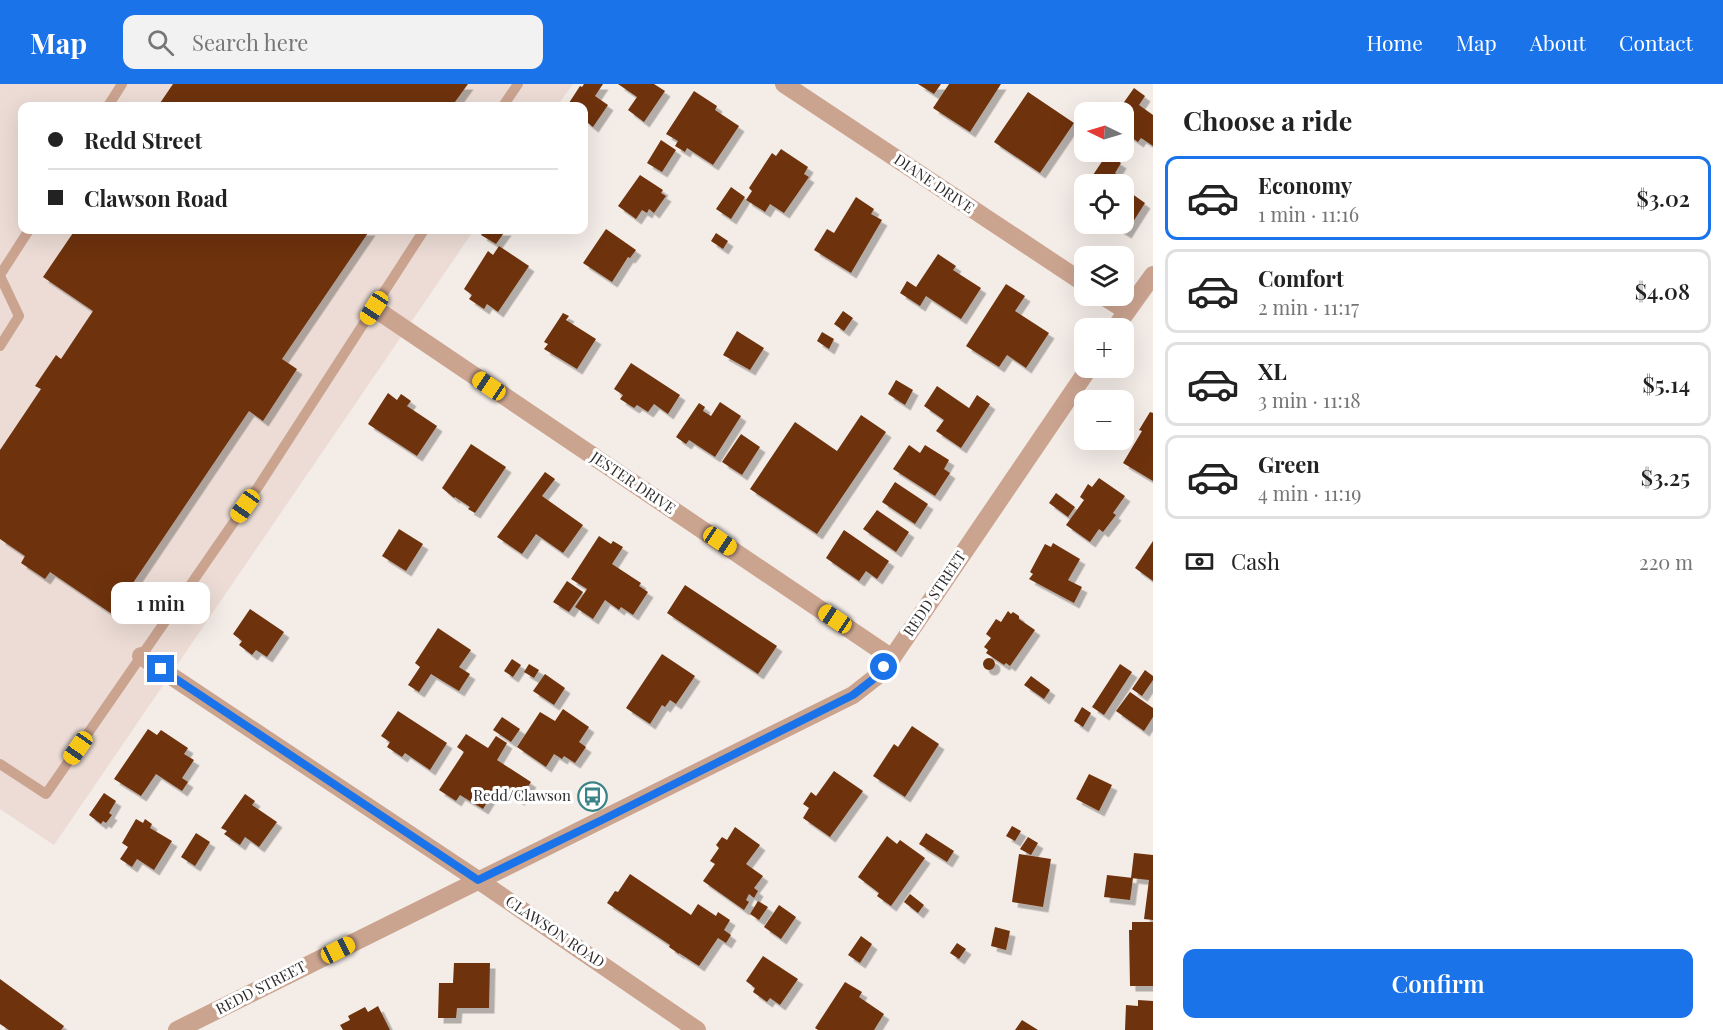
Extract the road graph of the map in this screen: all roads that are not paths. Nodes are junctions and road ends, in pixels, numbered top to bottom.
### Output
1 (122, 84) edge
2 (518, 84) edge
3 (784, 84) edge
4 (111, 102) edge
5 (506, 102) edge
6 (26, 234) edge
7 (421, 234) edge
8 (0, 275) edge
9 (1153, 275) edge
10 (1074, 276) edge
11 (1119, 306) edge
12 (374, 308) junction
13 (1127, 311) junction
14 (1122, 318) edge
15 (0, 346) edge
16 (1082, 378) edge
17 (141, 656) junction
18 (892, 658) junction
19 (0, 764) edge
20 (478, 880) junction
21 (177, 1030) edge
22 (698, 1030) edge

1 - 4 lane
2 - 5 lane
3 - 10 street, DIANE DRIVE
6 - 8 lane
7 - 12 lane
8 - 15 lane
9 - 13 street
11 - 13 street
12 - 17 lane
12 - 18 street, JESTER DRIVE
13 - 14 street
16 - 18 street, REDD STREET
17 - 19 lane
17 - 20 street, CLAWSON ROAD
18 - 20 street, REDD STREET
20 - 21 street, REDD STREET
20 - 22 street, CLAWSON ROAD

